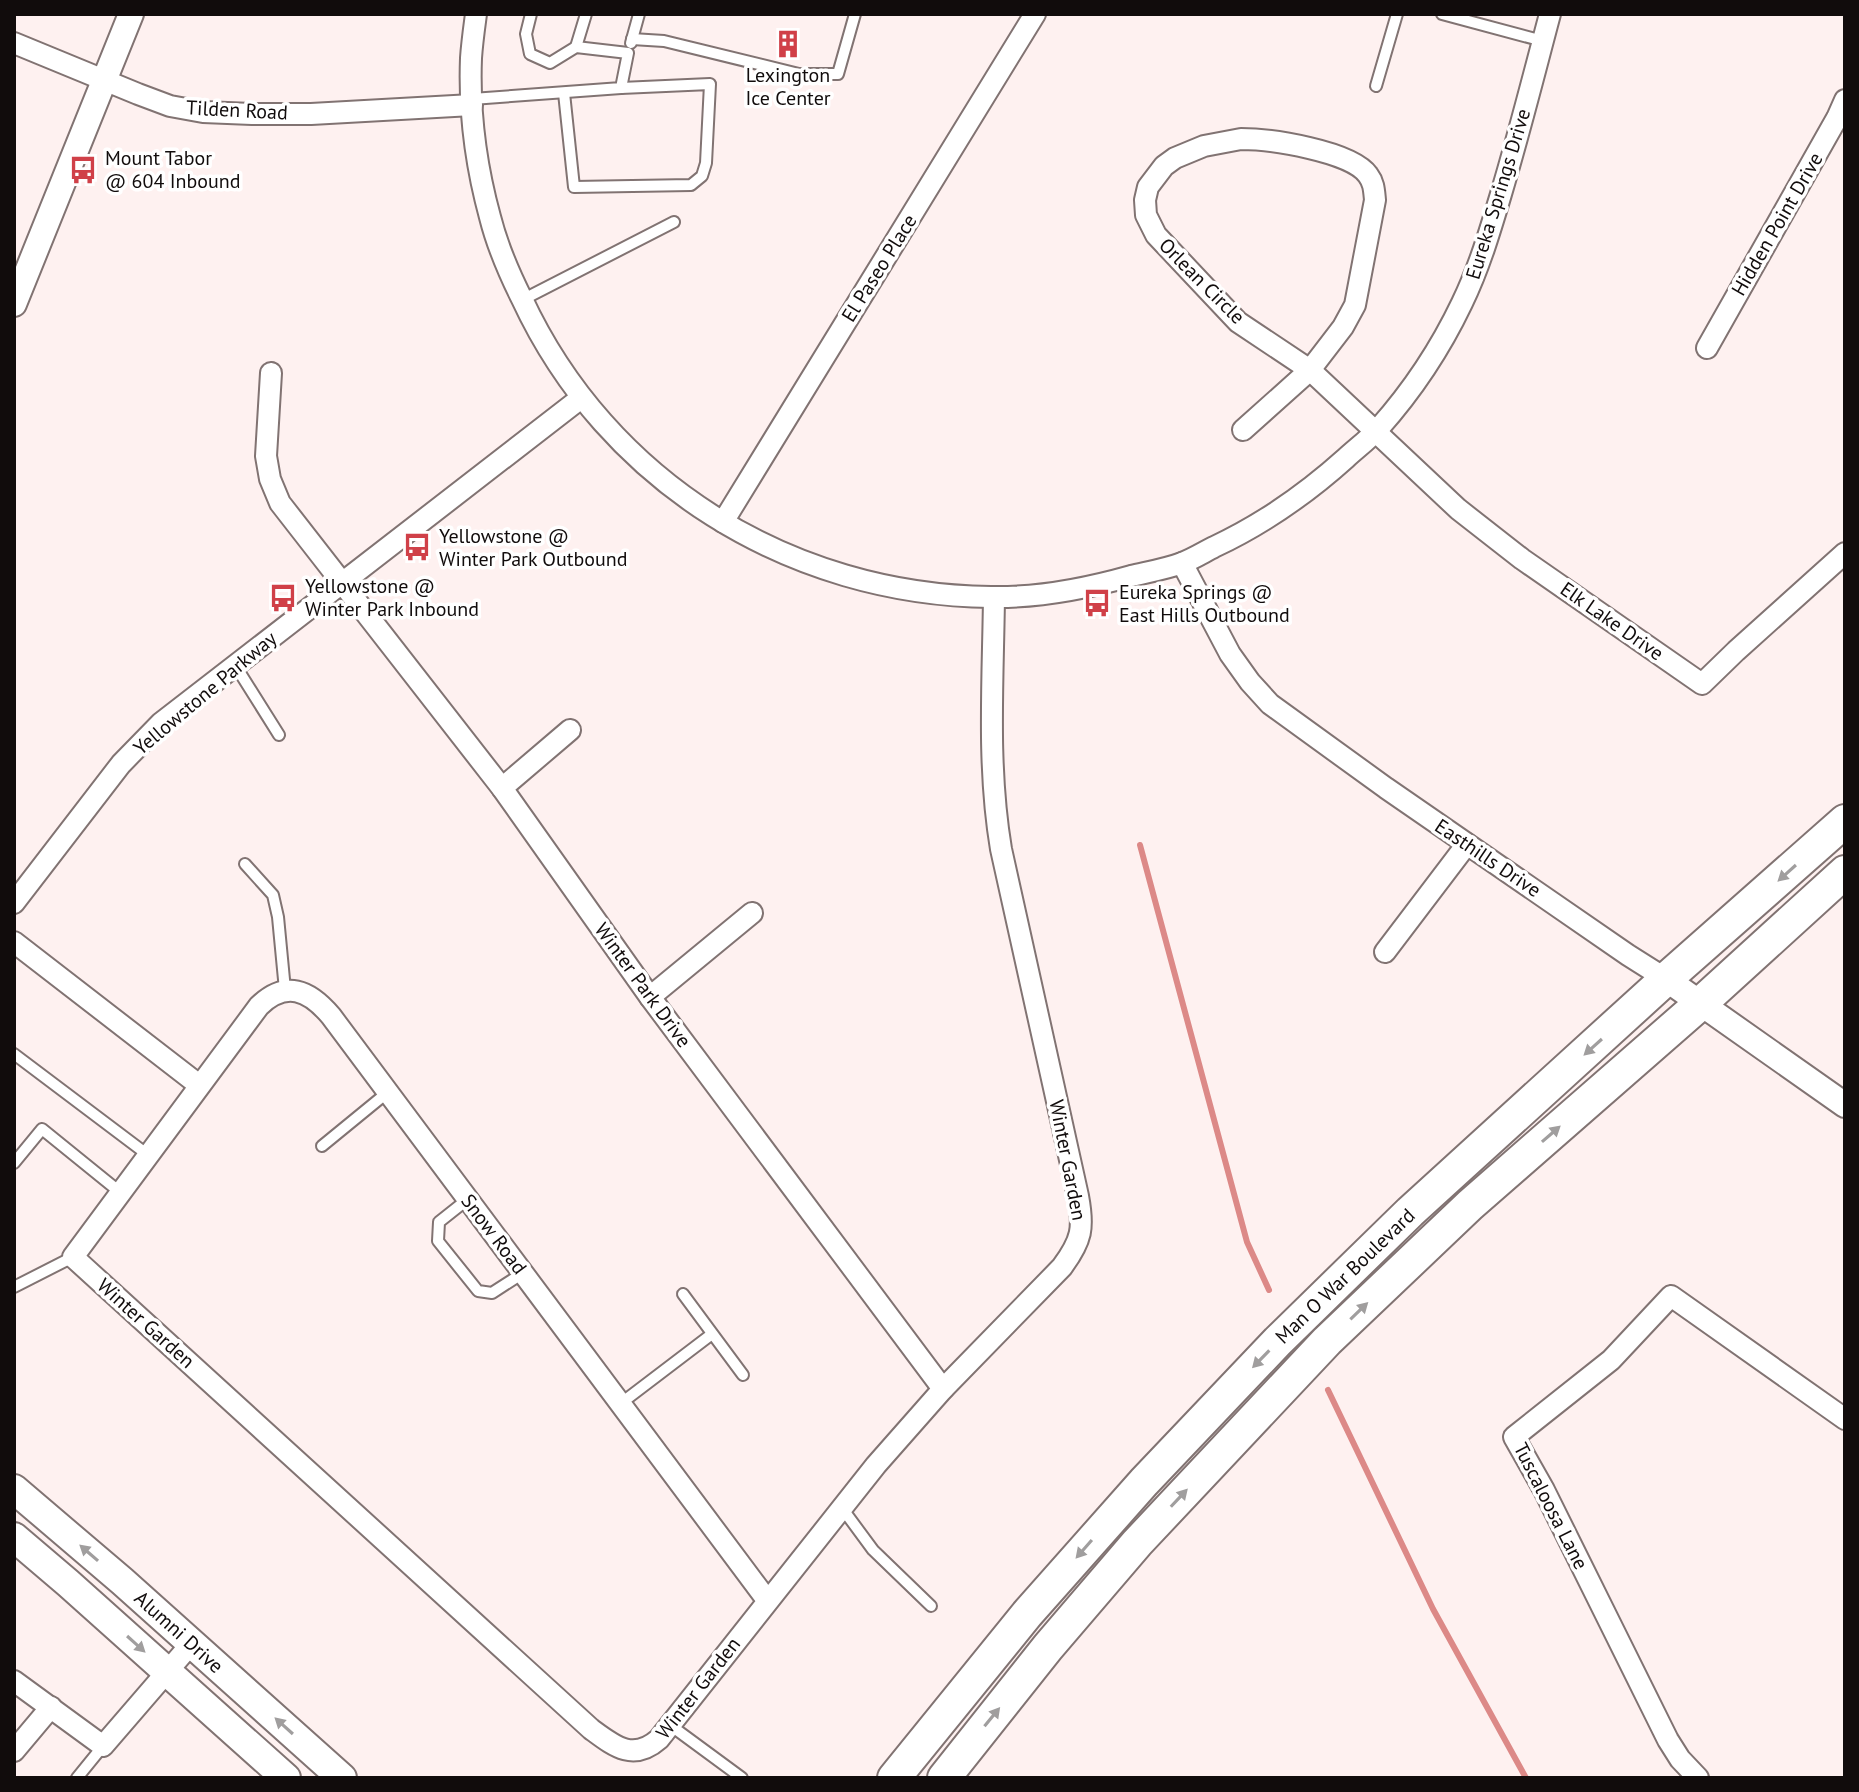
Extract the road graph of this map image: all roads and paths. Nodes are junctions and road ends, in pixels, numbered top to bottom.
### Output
1 (131, 14) edge
2 (476, 14) edge
3 (531, 14) edge
4 (586, 14) edge
5 (639, 14) edge
6 (855, 14) edge
7 (1035, 14) edge
8 (1397, 14) edge
9 (1442, 14) edge
10 (1550, 14) edge
11 (632, 39) junction
12 (1543, 41) junction
13 (14, 43) edge
14 (576, 47) junction
15 (628, 53) junction
16 (105, 79) junction
17 (1376, 86) dead end
18 (621, 88) junction
19 (564, 93) junction
20 (1845, 100) edge
21 (472, 102) junction
22 (674, 222) dead end
23 (522, 300) junction
24 (14, 304) edge
25 (1707, 348) dead end
26 (1310, 370) junction
27 (271, 373) dead end
28 (581, 398) junction
29 (1243, 430) dead end
30 (1376, 431) junction
31 (723, 522) junction
32 (1845, 553) edge
33 (1182, 563) junction
34 (342, 582) junction
35 (994, 597) junction
36 (235, 665) junction
37 (570, 730) dead end
38 (279, 735) dead end
39 (502, 788) junction
40 (1845, 821) edge
41 (1467, 844) junction
42 (245, 864) dead end
43 (1845, 872) edge
44 (14, 903) edge
45 (752, 913) dead end
46 (14, 942) edge
47 (1385, 952) dead end
48 (1666, 979) junction
49 (285, 990) junction
50 (650, 997) junction
51 (1700, 1004) junction
52 (14, 1054) edge
53 (199, 1085) junction
54 (388, 1092) junction
55 (1845, 1105) edge
56 (322, 1146) dead end
57 (148, 1155) junction
58 (14, 1163) edge
59 (121, 1193) junction
60 (468, 1199) junction
61 (73, 1257) junction
62 (523, 1273) junction
63 (14, 1287) edge
64 (683, 1294) dead end
65 (712, 1334) junction
66 (743, 1375) dead end
67 (943, 1389) junction
68 (620, 1404) junction
69 (1845, 1419) edge
70 (14, 1489) edge
71 (842, 1508) junction
72 (14, 1537) edge
73 (767, 1600) junction
74 (931, 1606) dead end
75 (191, 1644) junction
76 (168, 1672) junction
77 (14, 1681) edge
78 (51, 1707) junction
79 (670, 1725) junction
80 (103, 1746) junction
81 (14, 1751) edge
82 (77, 1778) edge
83 (286, 1778) edge
84 (342, 1778) edge
85 (742, 1778) edge
86 (894, 1778) edge
87 (944, 1778) edge
88 (1698, 1778) edge

1 - 16 street
2 - 21 street, Eureka Springs Drive
3 - 14 lane
4 - 14 lane
5 - 11 lane
6 - 11 lane
7 - 31 street, El Paseo Place
8 - 17 lane
9 - 12 lane
10 - 12 street, Eureka Springs Drive
11 - 15 lane
12 - 30 street, Eureka Springs Drive
13 - 16 street, Tilden Road
14 - 15 lane
15 - 18 lane
16 - 21 street, Tilden Road
16 - 24 street
18 - 19 lane
18 - 19 lane
19 - 21 lane
20 - 25 street, Hidden Point Drive
21 - 23 street, Eureka Springs Drive
22 - 23 lane
23 - 28 street, Eureka Springs Drive
26 - 26 street, Orlean Circle
26 - 29 street, Orlean Circle
26 - 30 street, Orlean Circle
27 - 34 street, Winter Park Drive
28 - 31 street, Eureka Springs Drive
28 - 34 street, Yellowstone Parkway
30 - 32 street, Elk Lake Drive
30 - 33 street, Eureka Springs Drive
31 - 35 street, Eureka Springs Drive
33 - 35 street, Eureka Springs Drive
33 - 41 street, Easthills Drive
34 - 36 street, Yellowstone Parkway
34 - 39 street, Winter Park Drive
35 - 67 street, Winter Garden
36 - 38 lane
36 - 44 street, Yellowstone Parkway
37 - 39 street
39 - 50 street, Winter Park Drive
40 -> 48 main road, Man O War Boulevard
41 - 47 street
41 - 48 street, Easthills Drive
42 - 49 lane
43 - 51 main road, Man O War Boulevard
45 - 50 street
46 - 53 street
48 - 51 street, Easthills Drive
48 -> 86 main road, Man O War Boulevard
49 - 53 street
49 - 54 street, Snow Road
50 - 67 street, Winter Park Drive
51 - 55 street, Easthills Drive
87 -> 51 main road, Man O War Boulevard
52 - 57 lane
53 - 57 street
54 - 56 lane
54 - 60 street, Snow Road
57 - 59 street
58 - 59 lane
59 - 61 street
60 - 62 street, Snow Road
60 - 62 lane
61 - 63 lane
61 - 79 street, Winter Garden
62 - 68 street, Snow Road
64 - 65 lane
65 - 66 lane
65 - 68 lane
67 - 71 street, Winter Garden
68 - 73 street, Snow Road
69 - 88 street, Tuscaloosa Lane
75 -> 70 main road, Alumni Drive
71 - 73 street, Winter Garden
71 - 74 lane
72 -> 76 main road, Alumni Drive
73 - 79 street, Winter Garden
75 - 76 street
84 -> 75 main road, Alumni Drive
76 - 80 street
76 - 83 main road, Alumni Drive
77 - 78 street
78 - 80 street
78 - 81 street
79 - 85 lane
80 - 82 lane

